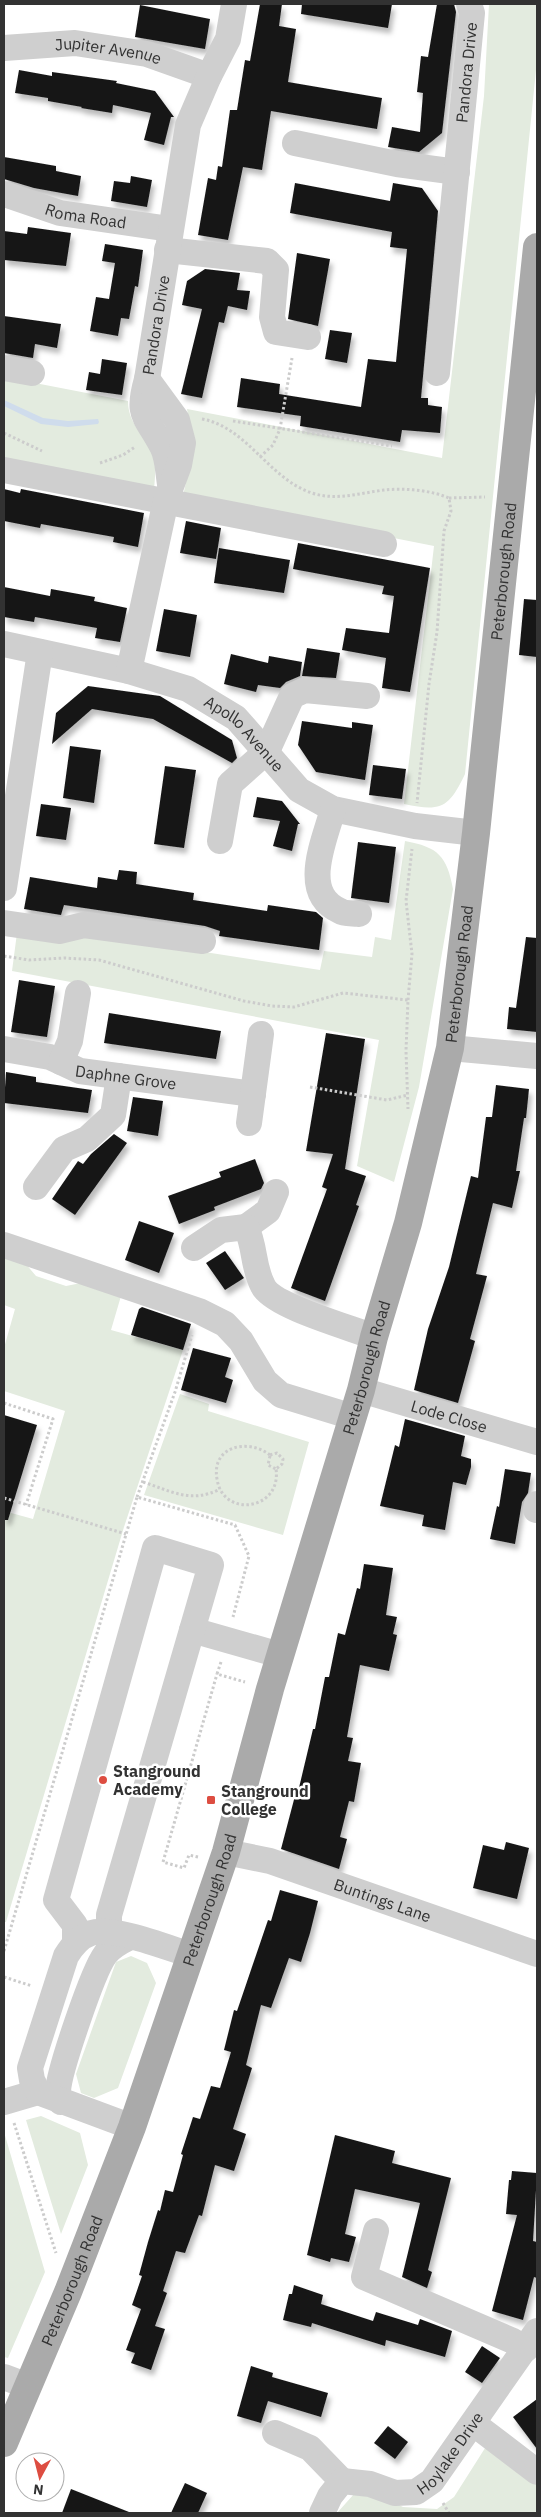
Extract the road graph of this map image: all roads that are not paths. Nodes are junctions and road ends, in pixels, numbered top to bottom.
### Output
1 (234, 4) edge
2 (469, 4) edge
3 (4, 48) edge
4 (209, 76) junction
5 (295, 143) dead end
6 (457, 172) junction
7 (4, 194) edge
8 (169, 240) junction
9 (537, 247) edge
10 (302, 336) road end
11 (532, 353) edge
12 (4, 368) edge
13 (32, 373) dead end
14 (437, 373) dead end
15 (147, 378) junction
16 (4, 470) edge
17 (168, 492) junction
18 (384, 544) dead end
19 (4, 644) edge
20 (40, 652) junction
21 (129, 671) junction
22 (367, 696) dead end
23 (267, 751) junction
24 (11, 796) edge
25 (333, 809) junction
26 (476, 833) junction
27 (220, 841) dead end
28 (4, 888) edge
29 (359, 914) dead end
30 (4, 923) edge
31 (203, 941) dead end
32 (78, 993) dead end
33 (261, 1034) dead end
34 (450, 1048) junction
35 (4, 1049) edge
36 (537, 1056) edge
37 (61, 1062) junction
38 (119, 1076) junction
39 (252, 1094) junction
40 (248, 1122) dead end
41 (36, 1187) dead end
42 (276, 1192) dead end
43 (246, 1227) junction
44 (4, 1245) edge
45 (194, 1248) dead end
46 (374, 1336) junction
47 (361, 1390) junction
48 (353, 1417) junction
49 (537, 1442) edge
50 (192, 1630) junction
51 (280, 1655) junction
52 (224, 1858) junction
53 (118, 1934) junction
54 (75, 1942) junction
55 (537, 1954) edge
56 (192, 1955) junction
57 (50, 2097) junction
58 (6, 2102) edge
59 (132, 2127) junction
60 (376, 2231) dead end
61 (532, 2340) edge
62 (16, 2382) edge
63 (474, 2424) junction
64 (274, 2432) dead end
65 (4, 2443) edge
66 (537, 2472) edge
67 (342, 2481) junction
68 (322, 2513) edge

1 - 4 street, Pandora Drive
2 - 6 street, Pandora Drive
3 - 4 street, Jupiter Avenue
4 - 8 street, Pandora Drive
5 - 6 street
6 - 14 street, Pandora Drive
7 - 8 street, Roma Road
8 - 10 street, Roma Road
8 - 15 street, Pandora Drive
9 - 11 main road, Peterborough Road
11 - 26 main road, Peterborough Road
12 - 13 street
15 - 17 street
15 - 17 street, Pandora Drive
16 - 17 street
17 - 18 street
17 - 21 street, Pandora Drive
19 - 20 street, Apollo Avenue
20 - 21 street, Apollo Avenue
20 - 24 street
21 - 23 street, Apollo Avenue
22 - 23 street
23 - 25 street, Apollo Avenue
23 - 27 street
24 - 28 street
25 - 26 street, Apollo Avenue
25 - 29 street
26 - 34 main road, Peterborough Road
30 - 31 street
32 - 37 street
33 - 39 street
34 - 36 street
34 - 46 main road, Peterborough Road
35 - 37 street, Daphne Grove
37 - 38 street, Daphne Grove
38 - 39 street, Daphne Grove
38 - 41 street
39 - 40 street
42 - 43 street
43 - 45 street
43 - 46 street
44 - 48 street
46 - 47 main road, Peterborough Road
47 - 48 main road, Peterborough Road
47 - 49 street, Lode Close
48 - 51 main road, Peterborough Road
50 - 51 street
50 - 53 street
50 - 54 street
51 - 52 main road, Peterborough Road
52 - 55 street, Buntings Lane
52 - 56 main road, Peterborough Road
53 - 54 street
53 - 56 street
53 - 57 street
54 - 57 street
56 - 59 main road, Peterborough Road
57 - 58 street
57 - 59 street
59 - 62 main road, Peterborough Road
60 - 61 street, Hoylake Drive
61 - 63 street, Hoylake Drive
62 - 65 main road, Peterborough Road
63 - 66 street
63 - 67 street, Hoylake Drive
64 - 67 street
67 - 68 street

